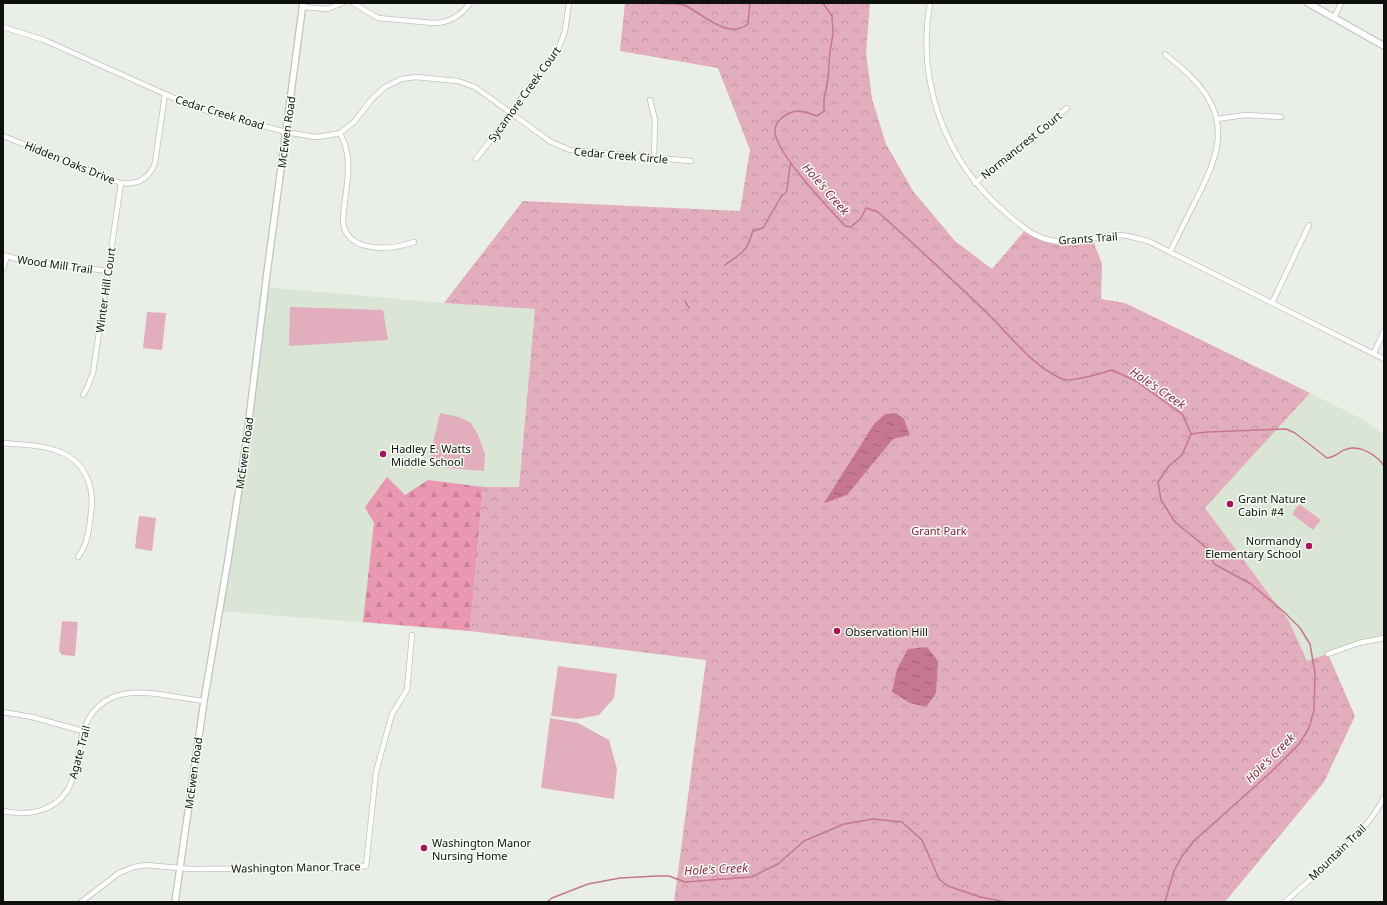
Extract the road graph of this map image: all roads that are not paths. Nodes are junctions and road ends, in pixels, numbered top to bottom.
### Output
1 (343, 3) edge
2 (353, 3) edge
3 (470, 3) edge
4 (569, 3) edge
5 (930, 3) edge
6 (1308, 3) edge
7 (1342, 3) edge
8 (303, 5) edge
9 (1334, 18) junction
10 (3, 27) edge
11 (1384, 46) edge
12 (1165, 54) dead end
13 (165, 94) junction
14 (650, 100) dead end
15 (1067, 108) dead end
16 (511, 113) junction
17 (1281, 117) dead end
18 (1216, 119) junction
19 (533, 129) joint
20 (286, 132) junction
21 (340, 133) junction
22 (3, 136) edge
23 (654, 158) junction
24 (476, 159) dead end
25 (691, 161) dead end
26 (120, 183) junction
27 (976, 183) junction
28 (1309, 225) dead end
29 (414, 242) dead end
30 (1170, 252) junction
31 (5, 256) edge
32 (3, 269) edge
33 (108, 272) junction
34 (1272, 303) junction
35 (1384, 331) edge
36 (1374, 353) junction
37 (1384, 359) edge
38 (83, 395) dead end
39 (3, 443) edge
40 (78, 557) dead end
41 (412, 635) dead end
42 (1384, 638) edge
43 (1328, 654) dead end
44 (204, 701) junction
45 (3, 712) edge
46 (83, 731) junction
47 (1384, 798) edge
48 (3, 811) edge
49 (180, 868) junction
50 (81, 902) edge
51 (175, 902) edge
52 (1285, 902) edge

1 - 8 street
2 - 3 street
4 - 16 street, Sycamore Creek Court
5 - 27 street, Grants Trail
6 - 9 main road
7 - 9 street
8 - 20 street, McEwen Road
9 - 11 main road
10 - 13 street, Cedar Creek Road
12 - 18 street
13 - 20 street, Cedar Creek Road
13 - 26 street, Hidden Oaks Drive
14 - 23 street
15 - 27 street, Normancrest Court
16 - 19 street, Cedar Creek Road
16 - 21 street, Cedar Creek Road
16 - 24 street, Sycamore Creek Court
17 - 18 street
18 - 30 street
19 - 23 street, Cedar Creek Circle
20 - 21 street, Cedar Creek Road
20 - 44 street, McEwen Road
21 - 29 street
22 - 26 street, Hidden Oaks Drive
23 - 25 street, Cedar Creek Circle
26 - 33 street, Winter Hill Court
27 - 30 street, Grants Trail
28 - 34 street
30 - 34 street, Grants Trail
31 - 32 street
31 - 33 street, Wood Mill Trail
33 - 38 street, Winter Hill Court
34 - 36 street, Grants Trail
35 - 36 street
36 - 37 street, Grants Trail
39 - 40 street
41 - 49 street, Washington Manor Trace
42 - 43 street
44 - 46 street, Agate Trail
44 - 49 street, McEwen Road
45 - 46 street
46 - 48 street, Agate Trail
47 - 52 street, Mountain Trail
49 - 50 street
49 - 51 street, McEwen Road

